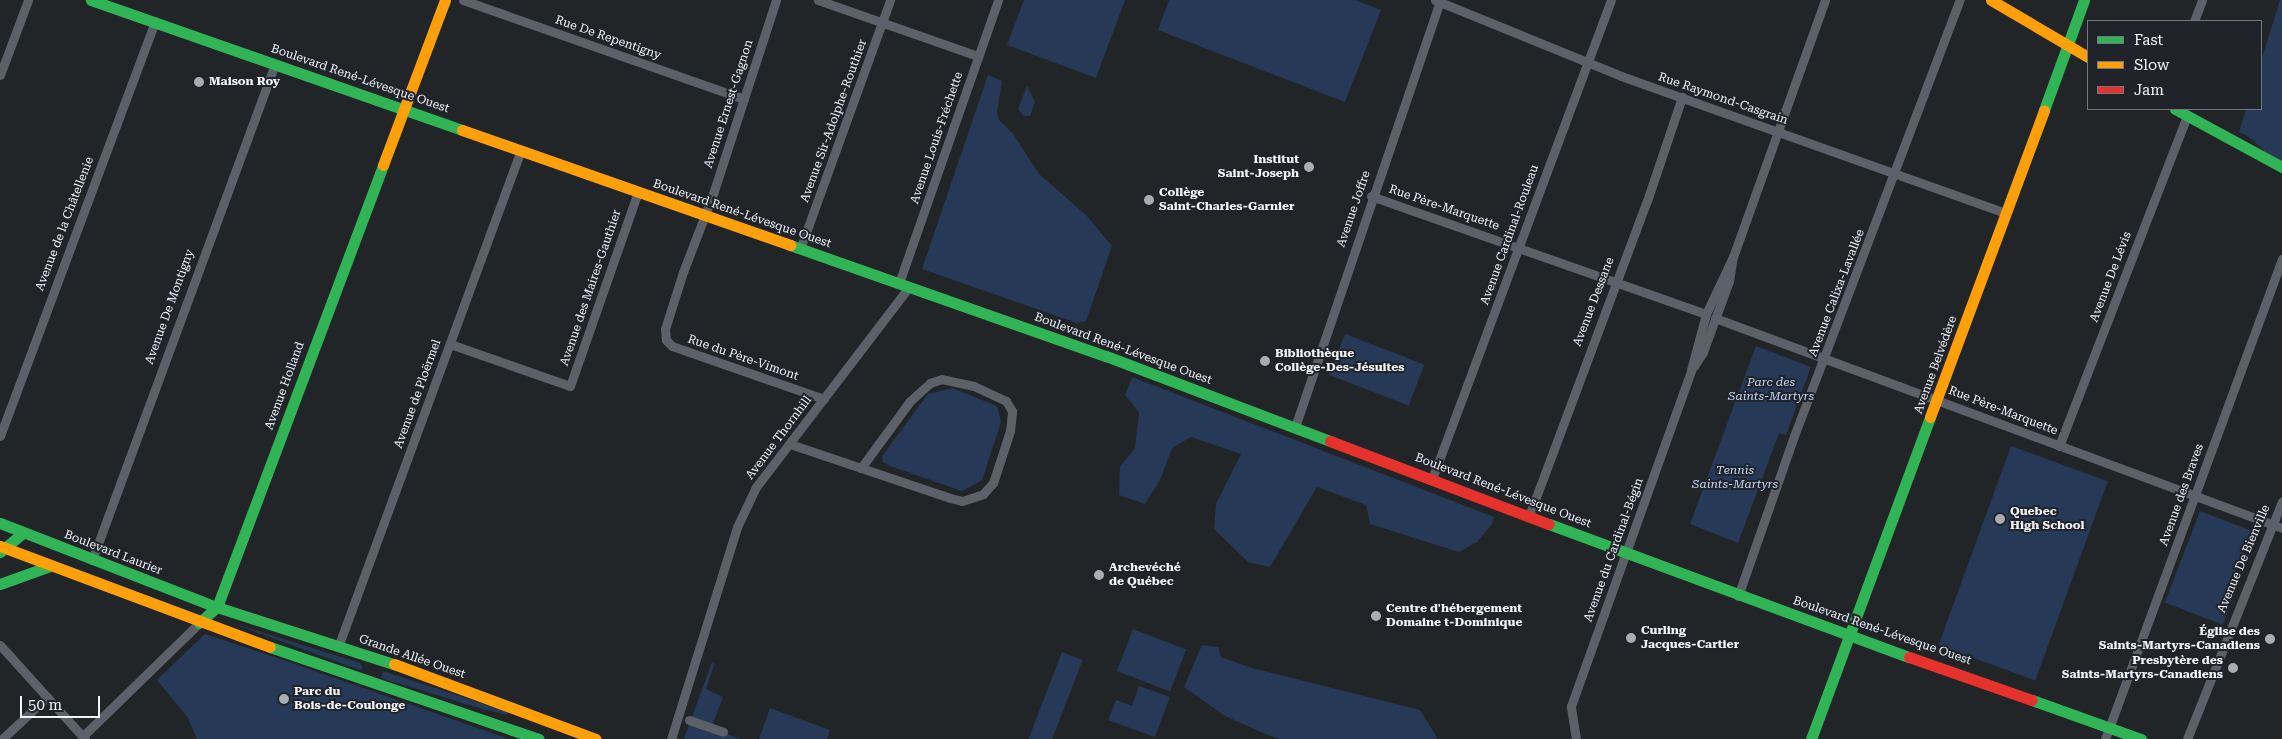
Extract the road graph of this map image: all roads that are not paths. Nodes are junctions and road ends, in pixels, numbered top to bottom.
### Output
1 (28, 0) edge
2 (91, 0) edge
3 (446, 0) edge
4 (463, 0) edge
5 (776, 0) edge
6 (818, 0) edge
7 (890, 0) edge
8 (998, 0) edge
9 (1612, 0) edge
10 (1824, 0) edge
11 (1960, 0) edge
12 (1991, 0) edge
13 (2084, 0) edge
14 (2202, 0) edge
15 (1438, 1) edge
16 (2194, 20) edge
17 (155, 22) junction
18 (882, 22) junction
19 (2067, 45) junction
20 (978, 56) junction
21 (2087, 56) edge
22 (1586, 60) junction
23 (275, 64) junction
24 (0, 75) edge
25 (1682, 97) junction
26 (744, 99) junction
27 (404, 109) junction
28 (2177, 110) edge
29 (2187, 116) junction
30 (1777, 131) junction
31 (521, 150) junction
32 (2282, 167) edge
33 (1895, 173) junction
34 (638, 192) junction
35 (1371, 196) junction
36 (2006, 212) junction
37 (704, 215) junction
38 (1519, 248) junction
39 (800, 249) junction
40 (1733, 257) junction
41 (2282, 259) edge
42 (1615, 281) junction
43 (904, 285) junction
44 (1706, 314) junction
45 (1715, 318) junction
46 (450, 344) junction
47 (1826, 359) junction
48 (1691, 370) junction
49 (824, 399) junction
50 (1939, 400) junction
51 (1295, 427) junction
52 (0, 436) edge
53 (790, 444) junction
54 (2059, 446) junction
55 (860, 468) junction
56 (1432, 479) junction
57 (2195, 497) junction
58 (2282, 501) edge
59 (1529, 516) junction
60 (0, 524) edge
61 (2271, 525) junction
62 (2282, 528) edge
63 (23, 533) junction
64 (2, 549) edge
65 (1626, 552) junction
66 (92, 560) junction
67 (50, 566) junction
68 (0, 584) edge
69 (1738, 596) junction
70 (217, 606) junction
71 (199, 622) junction
72 (1849, 634) junction
73 (0, 645) edge
74 (338, 647) junction
75 (47, 697) junction
76 (689, 720) dead end
77 (723, 732) dead end
78 (2107, 733) edge
79 (84, 738) edge
80 (2, 739) edge
81 (539, 739) edge
82 (596, 739) edge
83 (672, 739) edge
84 (1576, 739) edge
85 (1811, 739) edge
86 (2141, 739) edge
87 (2187, 739) edge

1 - 24 street
2 - 17 main road, Boulevard René-Lévesque Ouest
3 - 27 main road, Avenue Holland
4 - 26 street, Rue De Repentigny
5 - 26 street, Avenue Ernest-Gagnon
6 - 18 street
7 - 18 street, Avenue Sir-Adolphe-Routhier
8 - 20 street, Avenue Louis-Fréchette
9 - 22 street, Avenue Cardinal-Rouleau
10 - 30 street, Avenue du Cardinal-Bégin
11 - 33 street, Avenue Calixa-Lavallée
12 - 19 main road
13 - 19 main road, Avenue Belvédère
14 - 16 street
15 - 22 street, Rue Raymond-Casgrain
15 - 35 street, Avenue Joffre
17 - 23 main road, Boulevard René-Lévesque Ouest
17 - 52 street, Avenue de la Châtellenie
18 - 20 street
18 - 39 street, Avenue Sir-Adolphe-Routhier
19 - 21 main road
19 - 36 main road, Avenue Belvédère
20 - 43 street, Avenue Louis-Fréchette
22 - 25 street, Rue Raymond-Casgrain
22 - 38 street, Avenue Cardinal-Rouleau
23 - 27 main road, Boulevard René-Lévesque Ouest
23 - 66 street, Avenue De Montigny
25 - 30 street, Rue Raymond-Casgrain
25 - 42 street, Avenue Dessane
26 - 37 street, Avenue Ernest-Gagnon
27 - 31 main road, Boulevard René-Lévesque Ouest
27 - 70 main road, Avenue Holland
28 - 29 main road
29 - 32 main road
29 - 54 street, Avenue De Lévis
30 - 33 street, Rue Raymond-Casgrain
30 - 40 street, Avenue du Cardinal-Bégin
31 - 34 main road, Boulevard René-Lévesque Ouest
31 - 46 street, Avenue de Ploërmel
33 - 36 street, Rue Raymond-Casgrain
33 - 47 street, Avenue Calixa-Lavallée
34 - 37 main road, Boulevard René-Lévesque Ouest
34 - 46 street, Avenue des Maires-Gauthier
35 - 38 street, Rue Père-Marquette
35 - 51 street, Avenue Joffre
36 - 50 main road, Avenue Belvédère
37 - 39 main road, Boulevard René-Lévesque Ouest
37 - 49 street, Rue du Père-Vimont
38 - 42 street, Rue Père-Marquette
38 - 56 street, Avenue Cardinal-Rouleau
39 - 43 main road, Boulevard René-Lévesque Ouest
40 - 44 street, Avenue du Cardinal-Bégin
40 - 45 street, Avenue du Cardinal-Bégin
41 - 57 street, Avenue des Braves
42 - 44 street, Rue Père-Marquette
42 - 59 street, Avenue Dessane
43 - 49 street, Avenue Thornhill
43 - 51 main road, Boulevard René-Lévesque Ouest
44 - 48 street, Avenue du Cardinal-Bégin
45 - 47 street, Rue Père-Marquette
45 - 48 street, Avenue du Cardinal-Bégin
46 - 74 street, Avenue de Ploërmel
47 - 50 street, Rue Père-Marquette
47 - 69 street, Avenue Calixa-Lavallée
48 - 65 street, Avenue du Cardinal-Bégin
49 - 53 street, Avenue Thornhill
50 - 54 street, Rue Père-Marquette
50 - 72 main road, Avenue Belvédère
51 - 56 main road, Boulevard René-Lévesque Ouest
53 - 55 street
53 - 83 street, Avenue Thornhill
54 - 57 street, Rue Père-Marquette
55 - 55 street
56 - 59 main road, Boulevard René-Lévesque Ouest
57 - 61 street, Rue Père-Marquette
57 - 78 street, Avenue des Braves
58 - 61 street, Avenue De Bienville
59 - 65 main road, Boulevard René-Lévesque Ouest
60 - 63 main road, Boulevard Laurier
61 - 62 street, Rue Père-Marquette
61 - 87 street, Avenue De Bienville
63 - 64 main road
63 - 66 main road, Boulevard Laurier
64 - 67 main road
65 - 69 main road, Boulevard René-Lévesque Ouest
65 - 84 street, Avenue du Cardinal-Bégin
66 - 70 main road, Boulevard Laurier
67 - 68 main road
67 - 71 main road
69 - 72 main road, Boulevard René-Lévesque Ouest
70 - 71 main road, Avenue Holland
70 - 74 main road, Grande Allée Ouest
71 - 79 street, Avenue Holland
71 - 81 main road
72 - 78 main road, Boulevard René-Lévesque Ouest
72 - 85 main road, Avenue Belvédère
73 - 75 street
74 - 82 main road, Grande Allée Ouest
75 - 79 street
75 - 80 street
76 - 77 street
78 - 86 main road, Boulevard René-Lévesque Ouest

